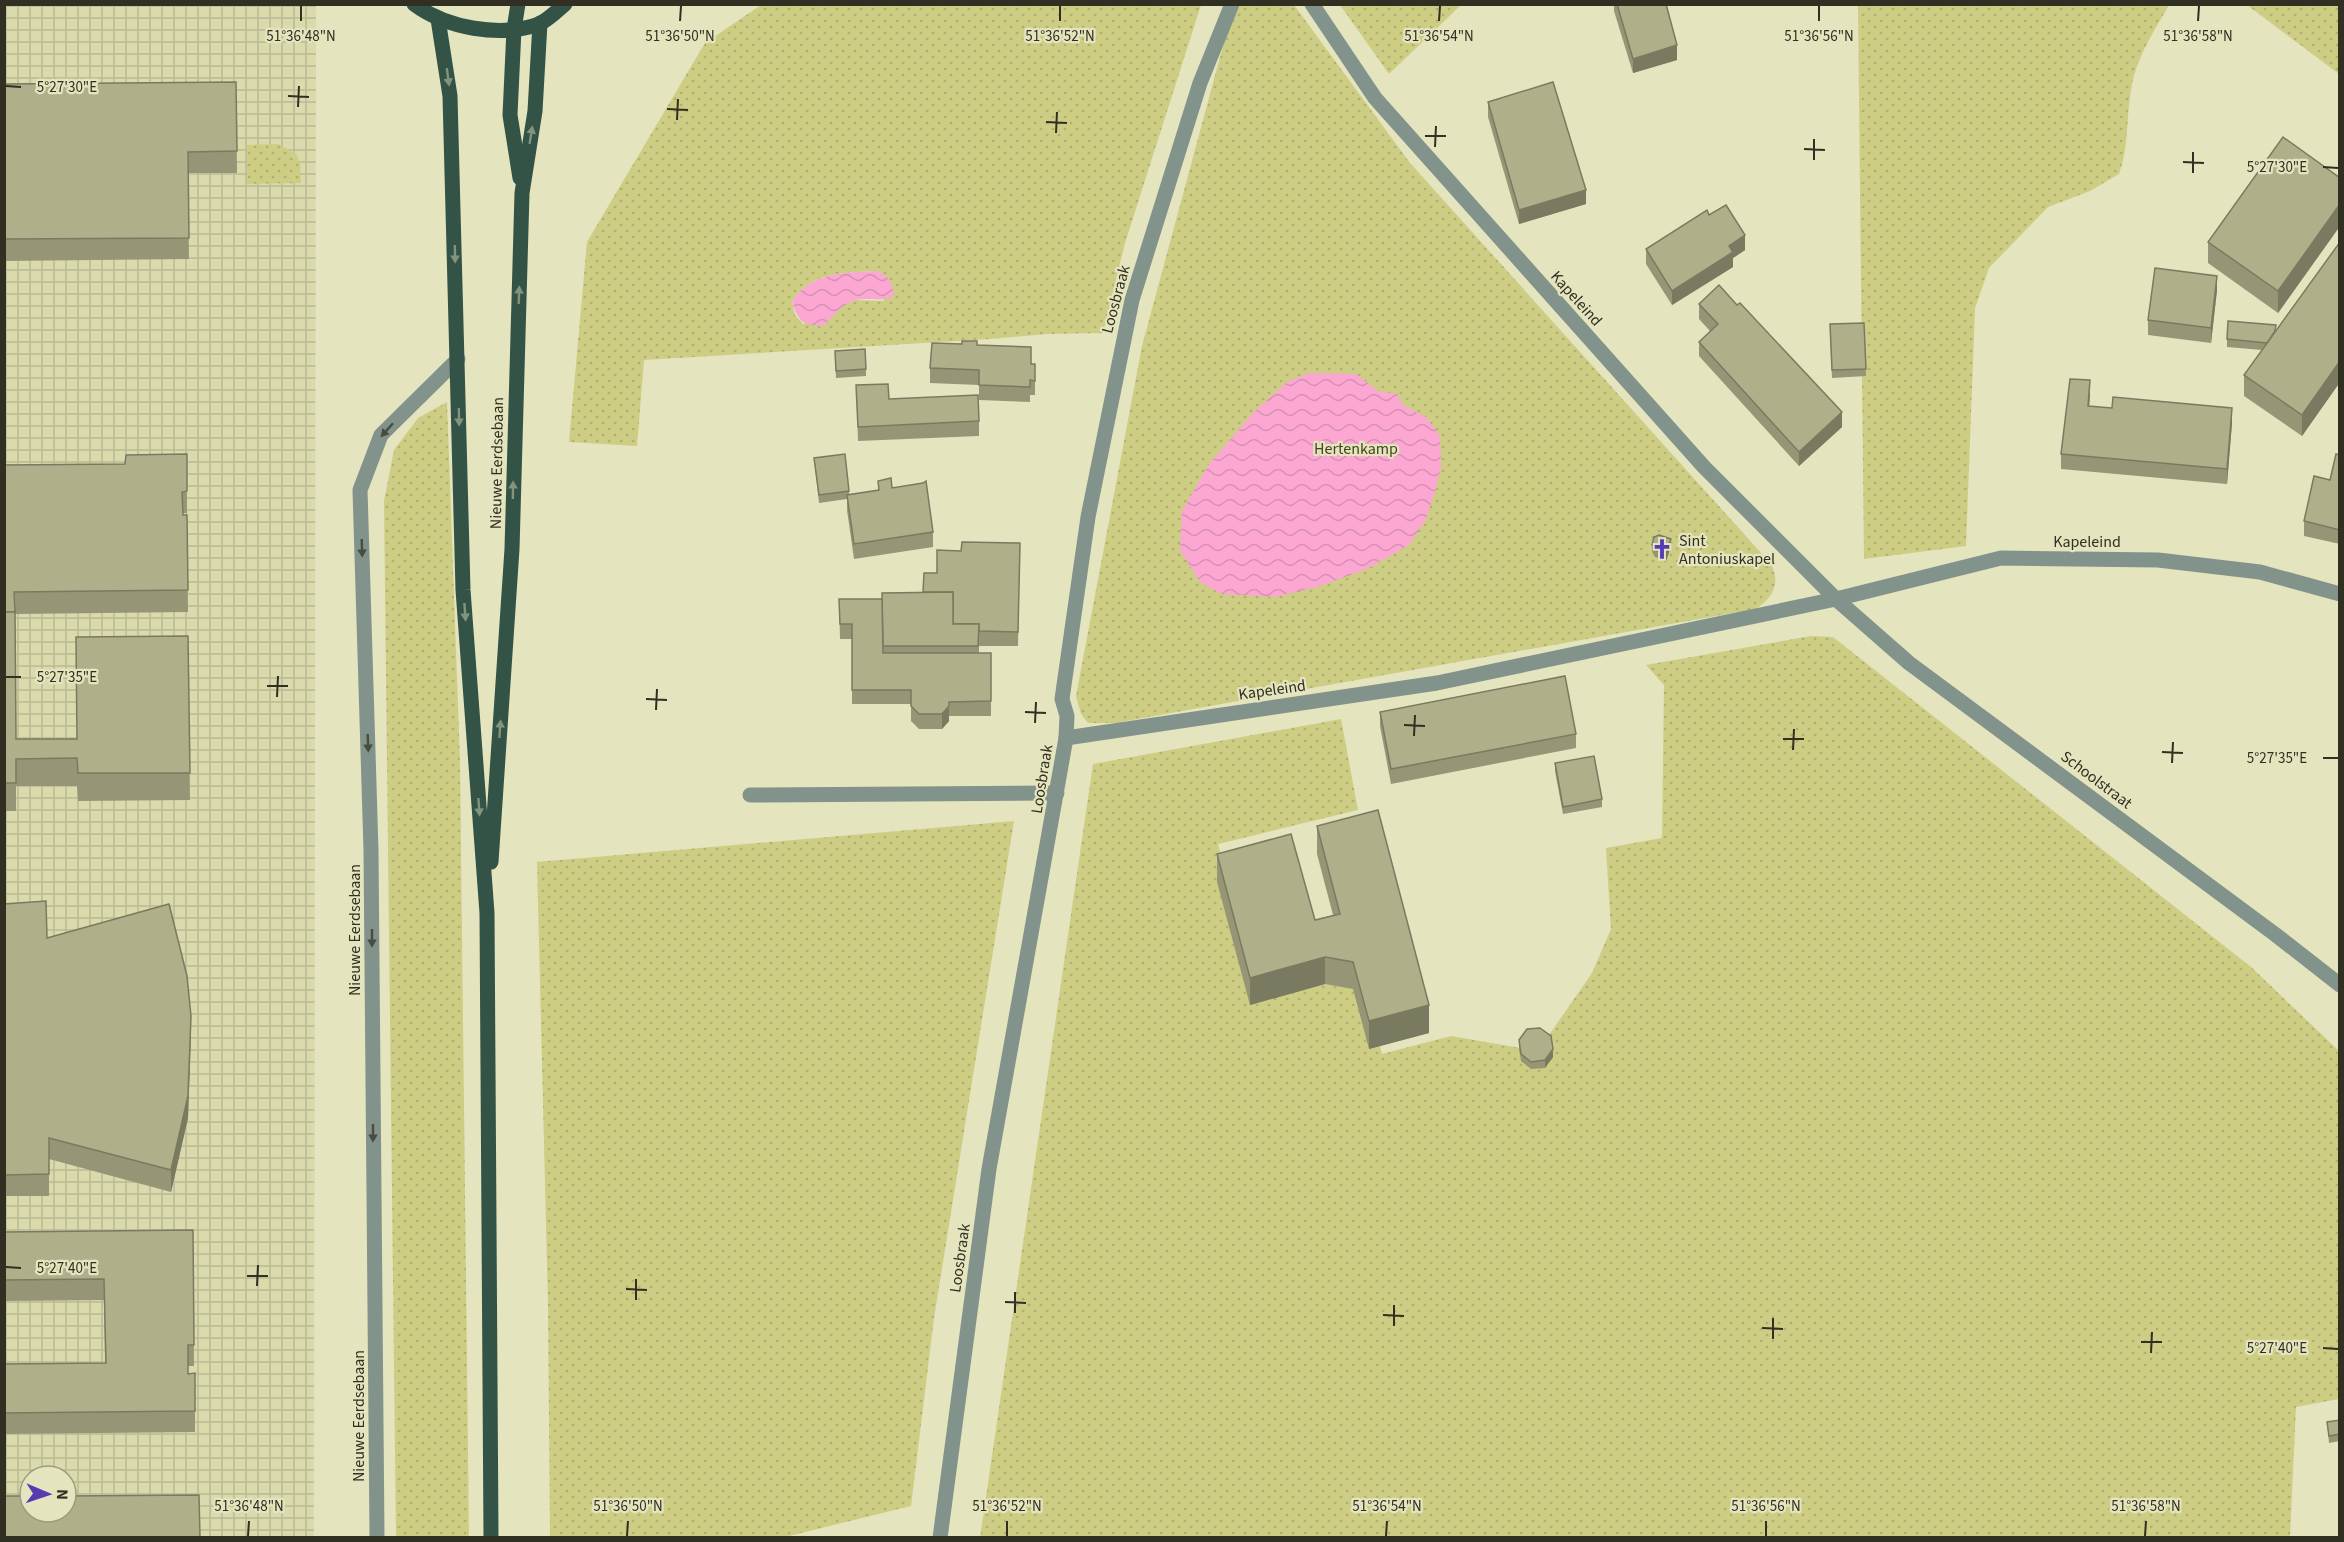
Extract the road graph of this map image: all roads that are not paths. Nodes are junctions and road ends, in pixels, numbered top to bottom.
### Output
1 (414, 4) edge
2 (518, 4) edge
3 (565, 4) edge
4 (1232, 4) edge
5 (1312, 4) edge
6 (438, 20) junction
7 (540, 23) junction
8 (514, 29) junction
9 (522, 193) junction
10 (458, 359) junction
11 (2340, 594) edge
12 (1836, 599) junction
13 (1066, 738) junction
14 (1057, 793) junction
15 (750, 795) dead end
16 (487, 913) junction
17 (2340, 985) edge
18 (377, 1538) edge
19 (491, 1538) edge
20 (940, 1538) edge

1 - 6 main road
2 - 8 main road, Nieuwe Eerdsebaan
3 - 7 main road
4 - 13 street, Loosbraak
5 - 12 street, Kapeleind
6 - 8 main road
6 -> 10 main road, Nieuwe Eerdsebaan
7 - 8 main road
9 -> 7 main road, Nieuwe Eerdsebaan
8 - 9 main road, Nieuwe Eerdsebaan
16 -> 9 main road, Nieuwe Eerdsebaan
10 -> 16 main road, Nieuwe Eerdsebaan
10 -> 18 street, Nieuwe Eerdsebaan
11 - 12 street, Kapeleind
12 - 13 street, Kapeleind
12 - 17 street, Schoolstraat
13 - 14 street, Loosbraak
14 - 15 street
14 - 20 street, Loosbraak
16 - 19 main road, Nieuwe Eerdsebaan

